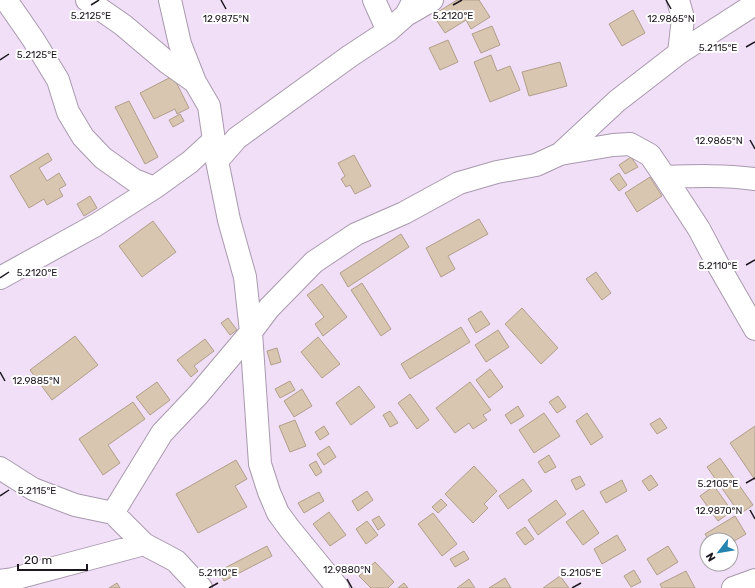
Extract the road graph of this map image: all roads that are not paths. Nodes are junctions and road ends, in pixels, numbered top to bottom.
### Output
1 (6, 0) edge
2 (87, 0) edge
3 (170, 0) edge
4 (374, 0) edge
5 (432, 0) edge
6 (678, 0) edge
7 (755, 4) edge
8 (410, 7) edge
9 (388, 31) junction
10 (679, 53) junction
11 (195, 82) junction
12 (214, 140) junction
13 (560, 154) junction
14 (218, 161) junction
15 (665, 178) junction
16 (755, 179) edge
17 (154, 188) junction
18 (0, 278) edge
19 (755, 329) edge
20 (251, 332) junction
21 (0, 468) edge
22 (113, 513) junction
23 (144, 544) junction
24 (755, 580) edge
25 (0, 581) edge
26 (201, 588) edge
27 (338, 588) edge
28 (733, 588) edge

1 - 17 street
2 - 11 street
3 - 11 street
4 - 9 street
5 - 8 street
6 - 10 street
7 - 10 street
8 - 9 street
9 - 14 street
10 - 13 street
11 - 12 street
12 - 14 street
12 - 17 street
13 - 15 street
13 - 20 street
14 - 20 street
15 - 16 street
15 - 19 street
17 - 18 street
20 - 22 street
20 - 27 street
21 - 22 street
22 - 23 street
23 - 25 street
23 - 26 street
24 - 28 street

